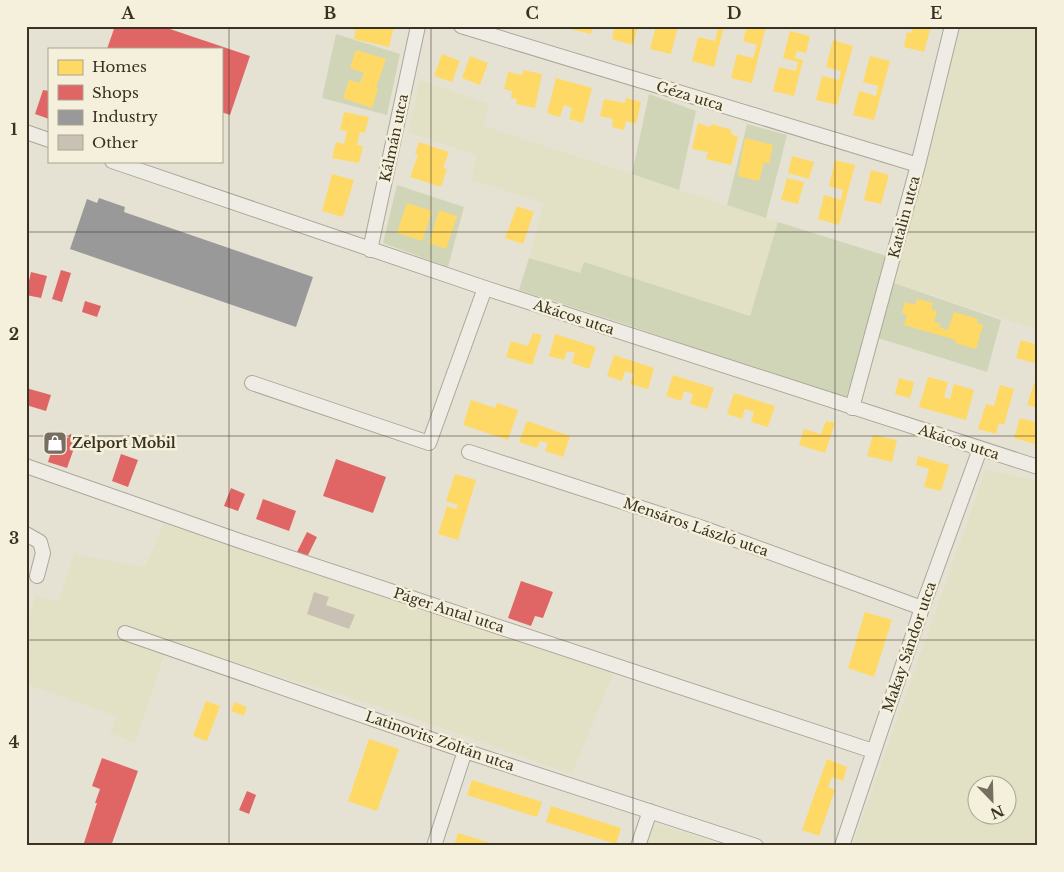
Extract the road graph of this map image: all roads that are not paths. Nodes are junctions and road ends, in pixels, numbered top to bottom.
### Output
1 (418, 26) edge
2 (461, 26) edge
3 (952, 26) edge
4 (26, 132) edge
5 (48, 140) edge
6 (115, 162) edge
7 (918, 165) junction
8 (370, 250) junction
9 (485, 288) junction
10 (252, 382) dead end
11 (852, 408) junction
12 (980, 449) junction
13 (469, 452) dead end
14 (26, 466) edge
15 (1038, 467) edge
16 (26, 534) edge
17 (37, 576) dead end
18 (922, 608) junction
19 (125, 632) dead end
20 (465, 751) junction
21 (873, 751) junction
22 (650, 811) junction
23 (434, 846) edge
24 (638, 846) edge
25 (756, 846) edge
26 (842, 846) edge

1 - 8 street, Kálmán utca
2 - 7 street, Géza utca
3 - 7 street, Katalin utca
4 - 5 street
6 - 8 street, Akácos utca
7 - 11 street, Katalin utca
8 - 9 street, Akácos utca
9 - 10 street
9 - 11 street, Akácos utca
11 - 12 street, Akácos utca
12 - 15 street, Akácos utca
12 - 18 street, Makay Sándor utca
13 - 18 street, Mensáros László utca
14 - 21 street, Páger Antal utca
16 - 17 street
18 - 21 street, Makay Sándor utca
19 - 20 street, Latinovits Zoltán utca
20 - 22 street, Latinovits Zoltán utca
20 - 23 street
21 - 26 street, Makay Sándor utca
22 - 24 street
22 - 25 street, Latinovits Zoltán utca

